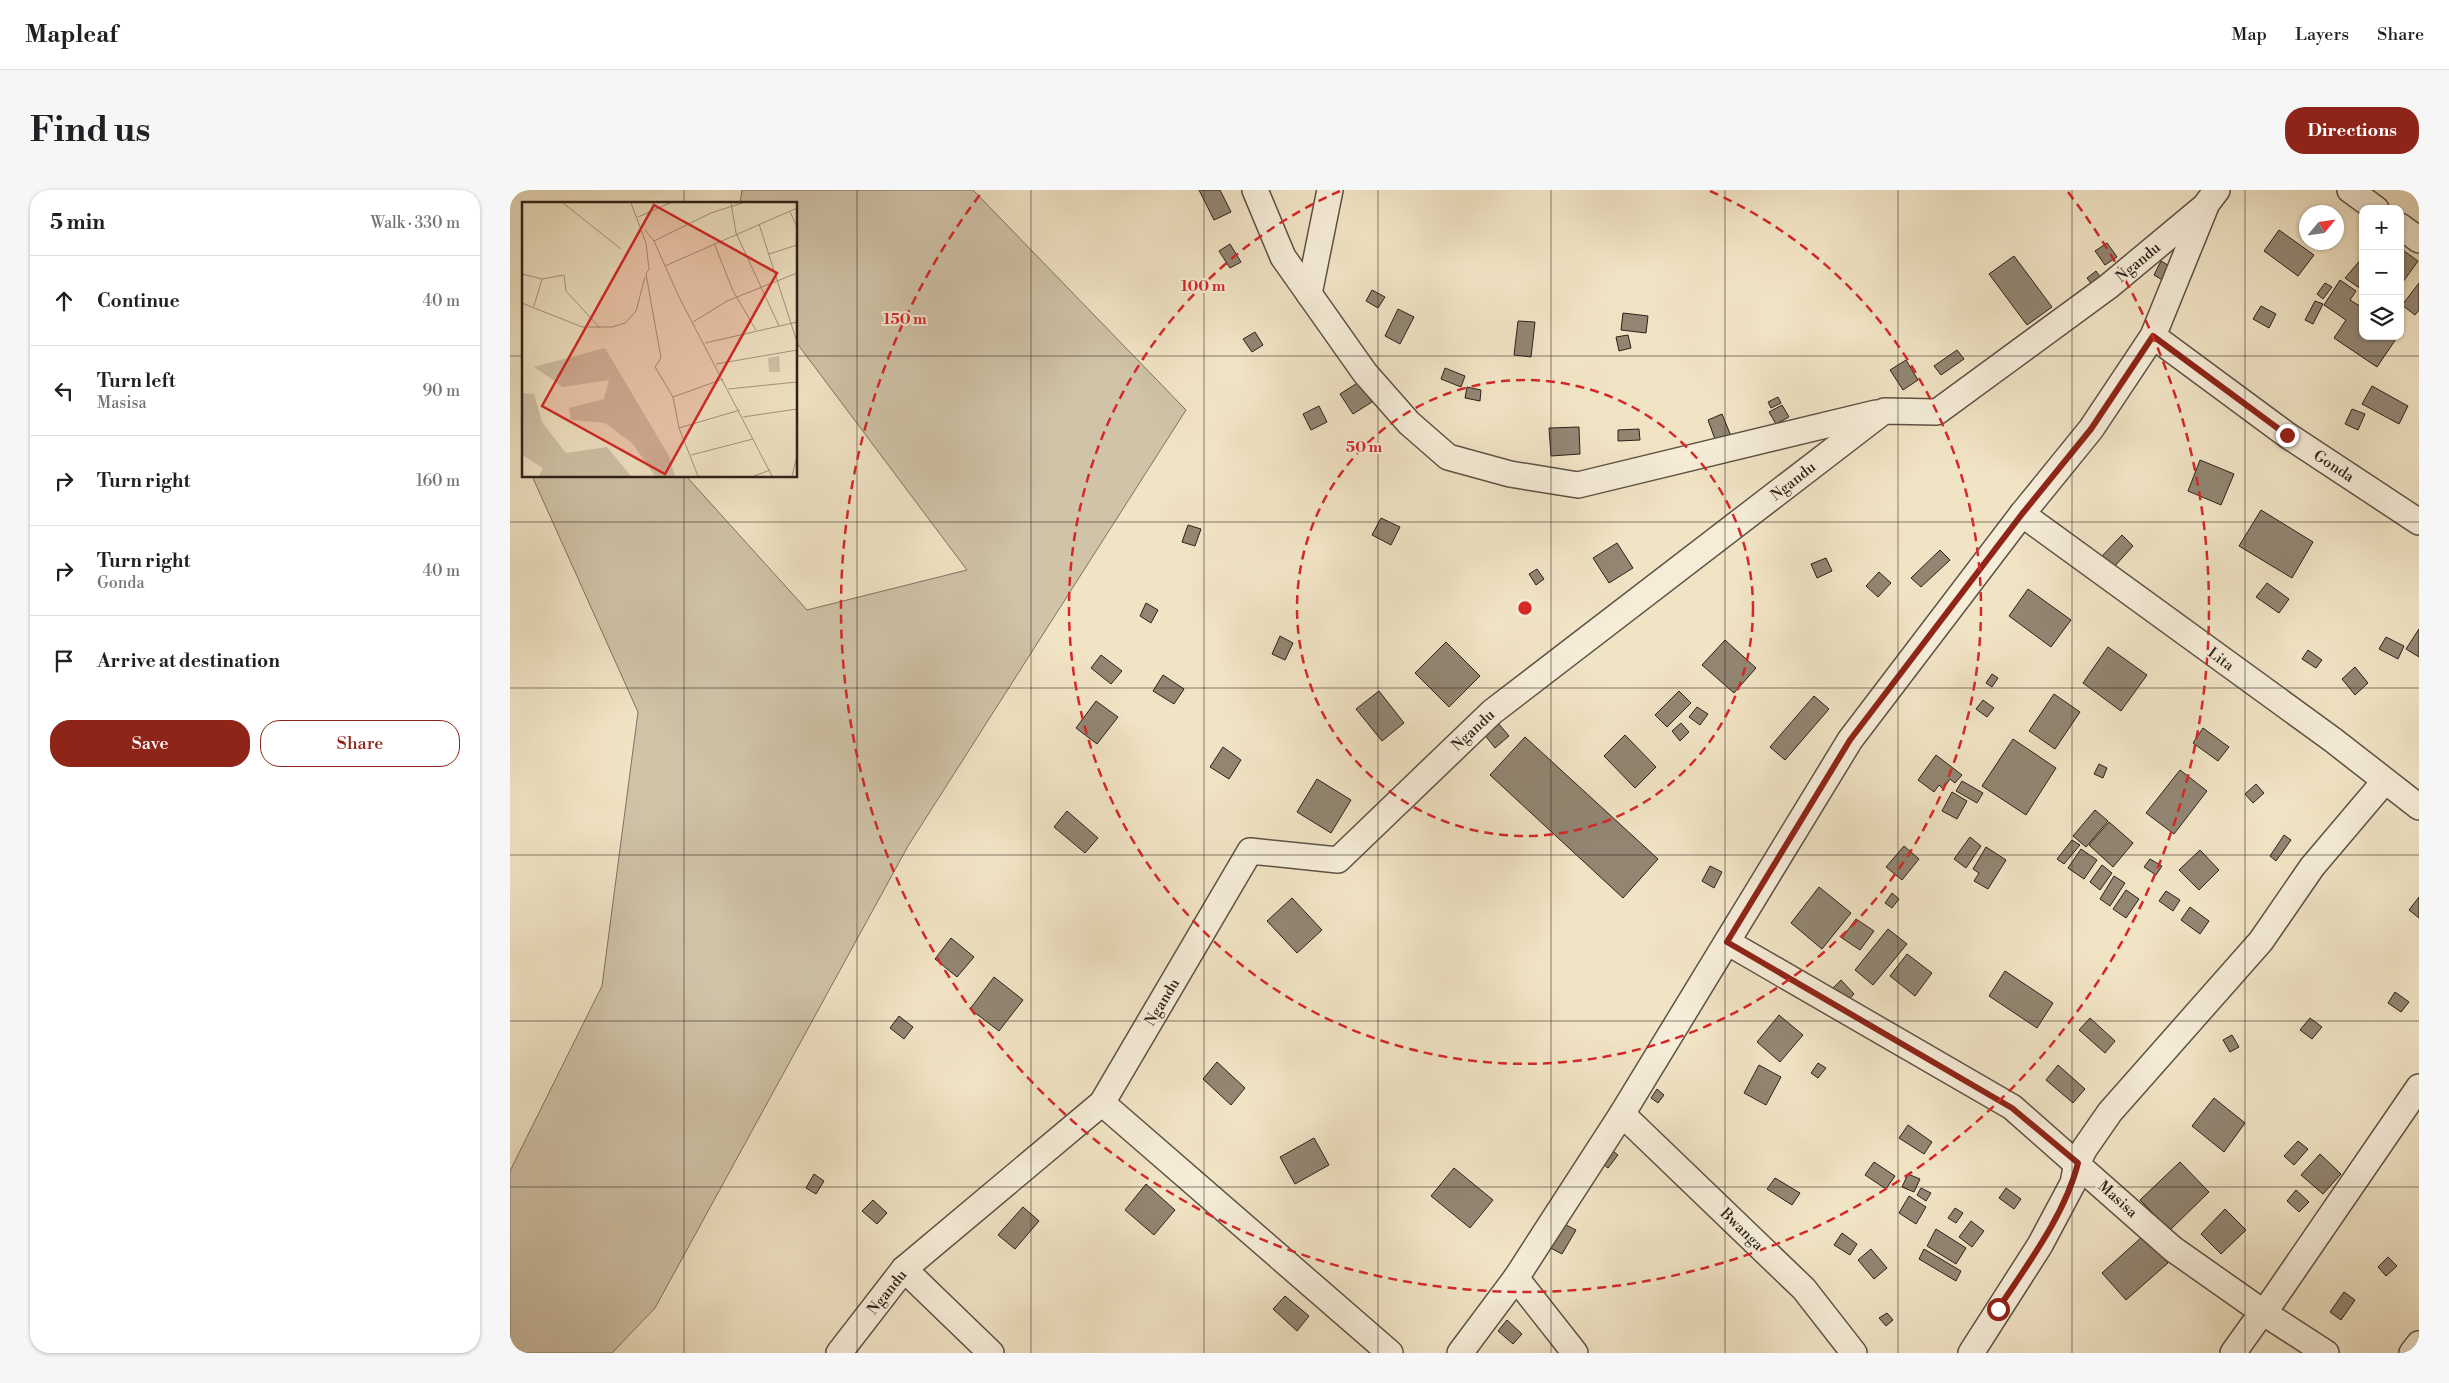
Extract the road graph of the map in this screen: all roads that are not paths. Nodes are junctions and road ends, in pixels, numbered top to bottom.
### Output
1 (1255, 190) edge
2 (1330, 190) edge
3 (2350, 190) edge
4 (2211, 198) edge
5 (2371, 205) edge
6 (2404, 229) edge
7 (2419, 240) edge
8 (1309, 294) junction
9 (2153, 336) junction
10 (1884, 411) junction
11 (2022, 514) junction
12 (2419, 522) edge
13 (2384, 782) junction
14 (2419, 807) edge
15 (1727, 942) junction
16 (2419, 1087) edge
17 (1102, 1103) junction
18 (1622, 1114) junction
19 (2078, 1163) junction
20 (904, 1269) junction
21 (1516, 1278) junction
22 (2264, 1313) junction
23 (2419, 1344) edge
24 (839, 1353) edge
25 (991, 1353) edge
26 (1390, 1353) edge
27 (1460, 1353) edge
28 (1575, 1353) edge
29 (1854, 1353) edge
30 (1971, 1353) edge
31 (2233, 1353) edge
32 (2326, 1353) edge
33 (2412, 1353) edge

1 - 8 street
2 - 8 street
3 - 5 street
4 - 9 street
4 - 10 street, Ngandu
6 - 7 street
8 - 10 street
9 - 11 street
9 - 12 street, Gonda
10 - 17 street, Ngandu
11 - 13 street, Lita
11 - 15 street
13 - 14 street, Lita
13 - 19 street
15 - 18 street
15 - 19 street, Masisa
16 - 22 street
17 - 20 street, Ngandu
17 - 26 street
18 - 21 street
18 - 29 street, Bwanga
19 - 22 street, Masisa
19 - 30 street
20 - 24 street, Ngandu
20 - 25 street
21 - 27 street
21 - 28 street
22 - 31 street
22 - 32 street, Masisa
23 - 33 street

